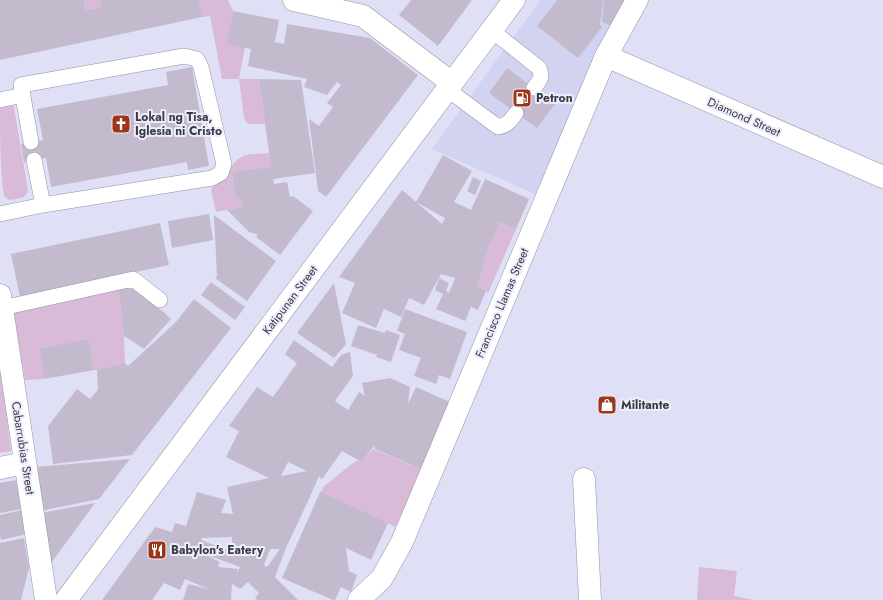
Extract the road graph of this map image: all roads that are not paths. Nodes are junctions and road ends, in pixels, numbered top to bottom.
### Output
1 (294, 0) edge
2 (514, 0) edge
3 (636, 0) edge
4 (491, 30) junction
5 (606, 56) junction
6 (450, 86) junction
7 (534, 88) dead end
8 (23, 95) junction
9 (0, 100) edge
10 (516, 113) dead end
11 (31, 142) dead end
12 (34, 160) dead end
13 (883, 177) edge
14 (43, 205) junction
15 (0, 214) edge
16 (160, 300) dead end
17 (1, 302) edge
18 (26, 463) junction
19 (0, 468) edge
20 (584, 479) dead end
21 (46, 600) edge
22 (66, 600) edge
23 (359, 600) edge
24 (590, 600) edge

1 - 6 street
2 - 4 street, Katipunan Street
3 - 5 street, Francisco Llamas Street
4 - 6 street, Katipunan Street
4 - 7 lane
5 - 13 street, Diamond Street
5 - 23 street, Francisco Llamas Street
6 - 10 lane
6 - 22 street, Katipunan Street
8 - 9 lane
8 - 11 lane
8 - 14 lane
12 - 14 lane
14 - 15 lane
16 - 17 lane
17 - 18 street, Cabarrubias Street
18 - 19 street
18 - 21 street, Cabarrubias Street
20 - 24 street

